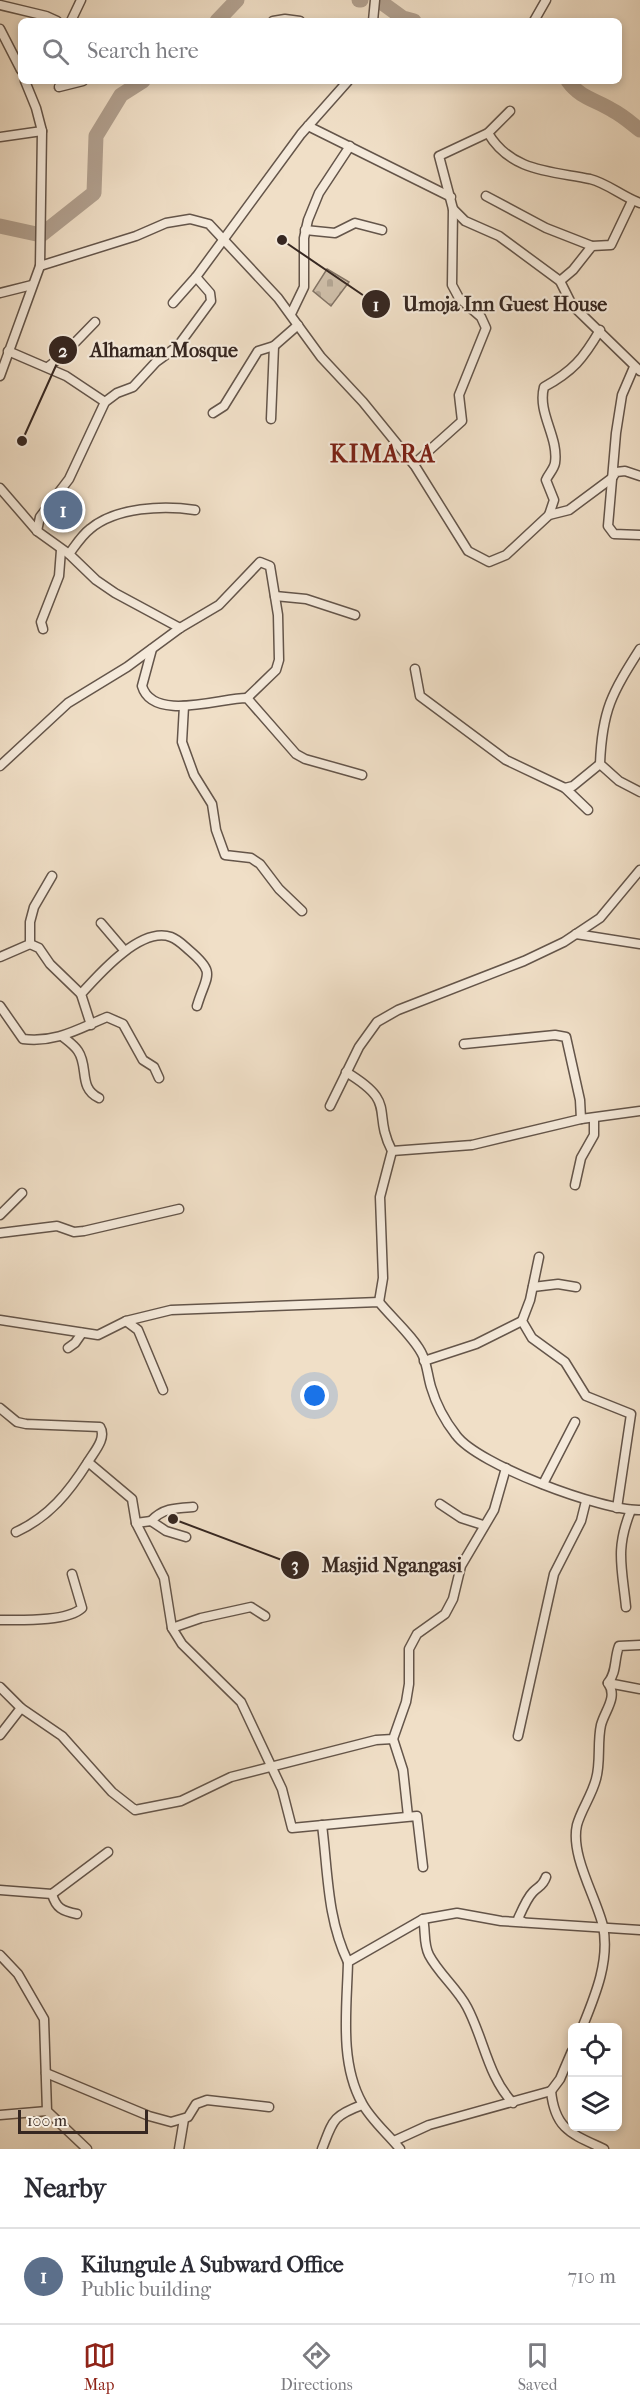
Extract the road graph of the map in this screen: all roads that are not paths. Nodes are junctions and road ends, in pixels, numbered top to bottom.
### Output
1 (375, 0) edge
2 (546, 0) edge
3 (82, 1) edge
4 (0, 5) edge
5 (50, 18) edge
6 (73, 18) edge
7 (374, 18) edge
8 (536, 18) edge
9 (0, 29) edge
10 (18, 64) edge
11 (26, 84) edge
12 (71, 84) edge
13 (345, 84) edge
14 (59, 87) dead end
15 (510, 111) dead end
16 (308, 126) junction
17 (42, 131) junction
18 (488, 133) junction
19 (0, 137) edge
20 (350, 146) junction
21 (486, 196) dead end
22 (451, 197) junction
23 (636, 202) edge
24 (453, 209) junction
25 (305, 230) junction
26 (382, 230) dead end
27 (223, 237) junction
28 (592, 246) junction
29 (40, 266) junction
30 (196, 277) junction
31 (560, 280) junction
32 (32, 285) junction
33 (0, 293) edge
34 (172, 303) dead end
35 (291, 314) junction
36 (95, 321) dead end
37 (298, 325) junction
38 (600, 330) junction
39 (274, 346) junction
40 (8, 351) junction
41 (48, 367) junction
42 (637, 369) edge
43 (0, 376) edge
44 (105, 402) junction
45 (213, 413) dead end
46 (272, 419) dead end
47 (414, 464) junction
48 (640, 476) edge
49 (612, 478) junction
50 (0, 488) edge
51 (195, 510) dead end
52 (549, 516) junction
53 (37, 531) junction
54 (640, 535) edge
55 (65, 552) junction
56 (275, 596) junction
57 (355, 615) dead end
58 (180, 628) junction
59 (43, 629) dead end
60 (152, 649) junction
61 (640, 649) edge
62 (416, 669) dead end
63 (247, 698) junction
64 (184, 706) junction
65 (600, 764) junction
66 (0, 766) edge
67 (362, 775) dead end
68 (565, 788) junction
69 (640, 792) edge
70 (588, 810) dead end
71 (640, 870) edge
72 (52, 876) dead end
73 (302, 911) dead end
74 (102, 923) dead end
75 (576, 934) junction
76 (30, 944) junction
77 (640, 944) edge
78 (124, 950) junction
79 (0, 957) edge
80 (81, 994) junction
81 (0, 1006) edge
82 (197, 1006) dead end
83 (91, 1025) junction
84 (63, 1037) junction
85 (464, 1044) dead end
86 (346, 1072) junction
87 (159, 1078) dead end
88 (99, 1098) dead end
89 (330, 1106) dead end
90 (640, 1112) edge
91 (582, 1119) junction
92 (594, 1120) junction
93 (392, 1151) junction
94 (574, 1185) dead end
95 (22, 1193) dead end
96 (179, 1209) dead end
97 (0, 1215) edge
98 (0, 1233) edge
99 (539, 1257) dead end
100 (532, 1287) junction
101 (576, 1287) dead end
102 (379, 1302) junction
103 (0, 1320) edge
104 (126, 1321) junction
105 (522, 1321) junction
106 (82, 1333) junction
107 (68, 1348) dead end
108 (424, 1361) junction
109 (163, 1390) dead end
110 (0, 1408) edge
111 (575, 1422) dead end
112 (88, 1462) junction
113 (506, 1468) junction
114 (543, 1484) junction
115 (586, 1501) junction
116 (440, 1504) dead end
117 (193, 1508) dead end
118 (617, 1508) junction
119 (635, 1510) edge
120 (151, 1521) junction
121 (136, 1523) junction
122 (483, 1525) junction
123 (16, 1532) dead end
124 (186, 1537) dead end
125 (72, 1574) dead end
126 (626, 1607) dead end
127 (265, 1617) dead end
128 (0, 1620) edge
129 (172, 1628) junction
130 (640, 1644) edge
131 (608, 1683) junction
132 (0, 1687) edge
133 (640, 1689) edge
134 (21, 1708) junction
135 (0, 1735) edge
136 (518, 1736) dead end
137 (393, 1739) junction
138 (270, 1766) junction
139 (408, 1816) junction
140 (322, 1825) junction
141 (108, 1852) dead end
142 (423, 1867) dead end
143 (546, 1877) dead end
144 (0, 1890) edge
145 (52, 1894) junction
146 (76, 1914) dead end
147 (423, 1919) junction
148 (523, 1922) junction
149 (603, 1928) junction
150 (640, 1930) edge
151 (0, 1955) edge
152 (348, 1962) junction
153 (584, 2023) edge
154 (568, 2062) edge
155 (46, 2073) junction
156 (551, 2091) junction
157 (513, 2103) junction
158 (362, 2105) junction
159 (269, 2108) dead end
160 (47, 2111) junction
161 (0, 2115) edge
162 (184, 2119) junction
163 (394, 2140) junction
164 (87, 2149) edge
165 (179, 2149) edge
166 (322, 2149) edge
167 (400, 2149) edge
168 (604, 2149) edge

1 - 7 street
2 - 8 street
3 - 6 street
4 - 5 street
9 - 10 street
11 - 17 street
12 - 14 street
13 - 16 street
15 - 18 street
16 - 20 street
16 - 27 street
17 - 19 street
17 - 29 street
18 - 22 street
18 - 23 street
20 - 22 street
20 - 25 street
21 - 28 street
22 - 24 street
23 - 28 street
24 - 31 street
24 - 47 street
25 - 26 street
25 - 35 street
27 - 29 street
27 - 30 street
27 - 35 street
28 - 31 street
29 - 32 street
30 - 34 street
30 - 44 street
31 - 38 street
32 - 33 street
32 - 40 street
35 - 37 street
36 - 41 street
37 - 39 street
37 - 47 street
38 - 42 street
38 - 52 street
39 - 45 street
39 - 46 street
40 - 41 street
40 - 43 street
41 - 44 street
42 - 49 street
44 - 53 street
47 - 52 street
48 - 49 street
49 - 52 street
49 - 54 street
50 - 53 street
51 - 55 street
53 - 55 street
55 - 58 street
55 - 59 street
56 - 57 street
56 - 58 street
56 - 63 street
58 - 60 street
60 - 64 street
60 - 66 street
61 - 65 street
62 - 68 street
63 - 64 street
63 - 67 street
64 - 73 street
65 - 68 street
65 - 69 street
68 - 70 street
71 - 75 street
72 - 76 street
74 - 78 street
75 - 77 street
75 - 86 street
76 - 79 street
76 - 80 street
78 - 80 street
78 - 82 street
80 - 83 street
81 - 84 street
83 - 84 street
83 - 87 street
84 - 88 street
85 - 91 street
86 - 89 street
86 - 93 street
90 - 92 street
91 - 92 street
91 - 93 street
92 - 94 street
93 - 102 street
95 - 97 street
96 - 98 street
99 - 100 street
100 - 101 street
100 - 105 street
102 - 104 street
102 - 108 street
103 - 106 street
104 - 106 street
104 - 109 street
105 - 108 street
105 - 118 street
106 - 107 street
108 - 113 street
110 - 112 street
111 - 114 street
112 - 121 street
112 - 123 street
113 - 114 street
113 - 122 street
114 - 115 street
115 - 118 street
115 - 136 street
116 - 122 street
117 - 120 street
118 - 119 street
119 - 126 street
120 - 121 street
120 - 124 street
121 - 129 street
122 - 137 street
125 - 128 street
127 - 129 street
129 - 138 street
130 - 131 street
131 - 133 street
131 - 149 street
132 - 134 street
134 - 135 street
134 - 138 street
137 - 138 street
137 - 139 street
138 - 140 street
139 - 140 street
139 - 142 street
140 - 152 street
141 - 145 street
143 - 148 street
144 - 145 street
145 - 146 street
147 - 148 street
147 - 152 street
147 - 157 street
148 - 149 street
149 - 150 street
149 - 153 street
151 - 155 street
152 - 158 street
154 - 156 street
155 - 160 street
155 - 162 street
156 - 157 street
156 - 168 street
157 - 163 street
158 - 163 street
158 - 166 street
159 - 162 street
160 - 161 street
160 - 164 street
162 - 165 street
163 - 167 street

